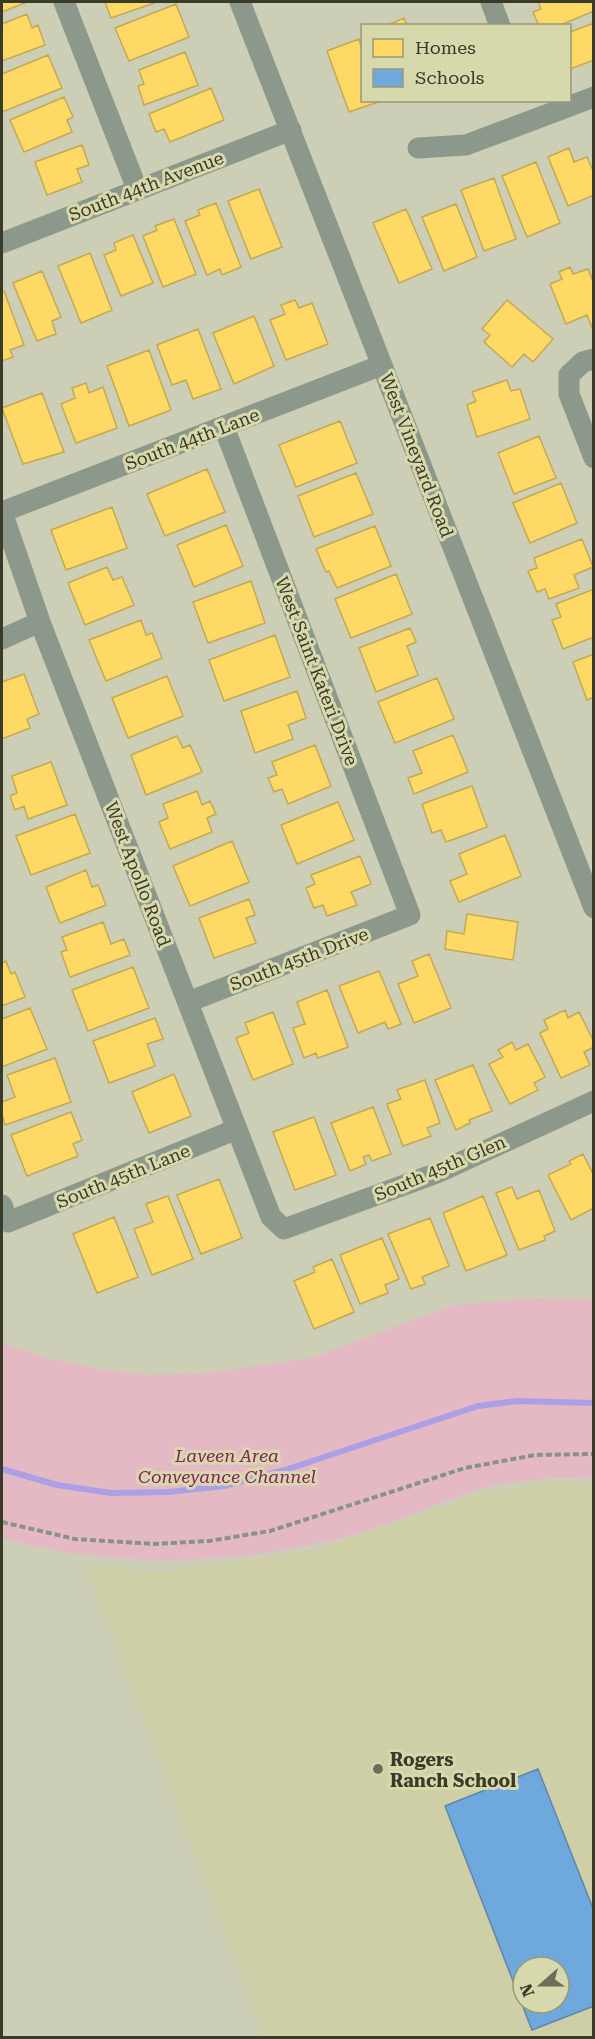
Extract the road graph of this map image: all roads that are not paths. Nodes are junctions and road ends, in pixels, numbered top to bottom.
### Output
1 (64, 2) edge
2 (240, 2) edge
3 (490, 2) edge
4 (499, 24) edge
5 (594, 98) edge
6 (533, 110) edge
7 (291, 130) junction
8 (418, 148) dead end
9 (137, 189) junction
10 (2, 243) edge
11 (594, 358) edge
12 (382, 365) junction
13 (224, 427) junction
14 (594, 458) edge
15 (2, 512) edge
16 (40, 622) junction
17 (2, 639) edge
18 (594, 908) edge
19 (410, 915) joint
20 (188, 1002) junction
21 (594, 1101) edge
22 (237, 1130) junction
23 (5, 1213) edge
24 (284, 1229) joint

1 - 9 street
2 - 7 street, West Vineyard Road
3 - 4 street
5 - 6 street
6 - 8 street
7 - 9 street, South 44th Avenue
7 - 12 street, West Vineyard Road
9 - 10 street, South 44th Avenue
11 - 14 street
12 - 13 street, South 44th Lane
12 - 18 street, West Vineyard Road
13 - 15 street, South 44th Lane
13 - 19 street, West Saint Kateri Drive
15 - 16 street, West Apollo Road
16 - 17 street
16 - 20 street, West Apollo Road
19 - 20 street, South 45th Drive
20 - 22 street, West Apollo Road
21 - 24 street, South 45th Glen
22 - 23 street, South 45th Lane
22 - 24 street, West Apollo Road

